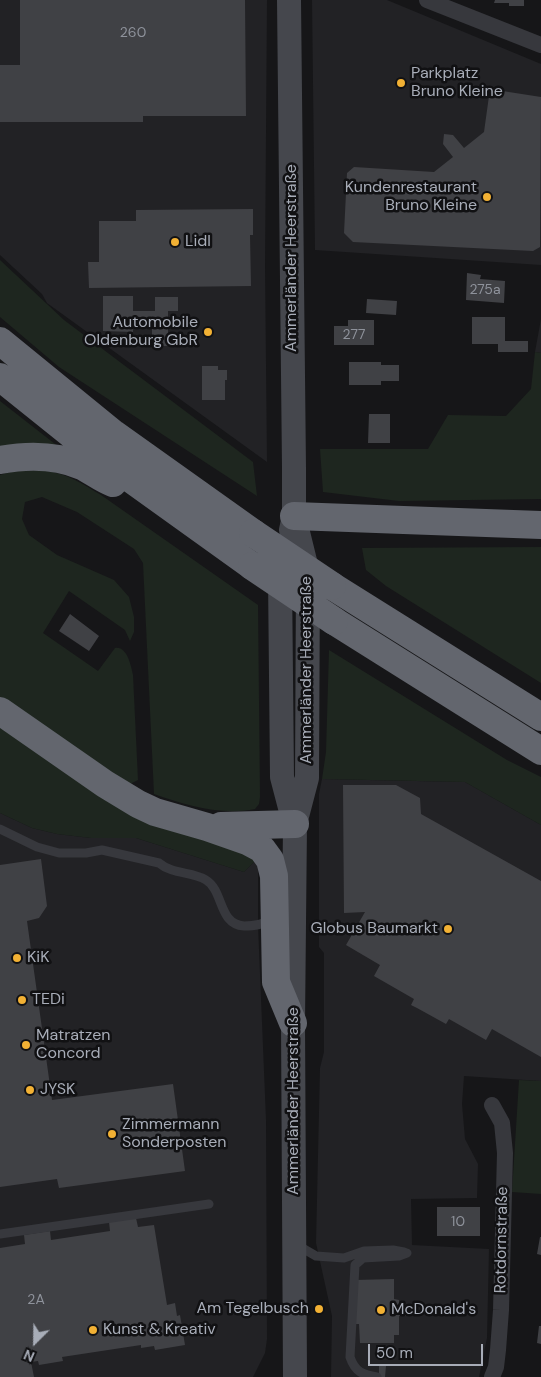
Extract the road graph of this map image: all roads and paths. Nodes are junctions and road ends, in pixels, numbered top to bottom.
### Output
1 (289, 0) edge
2 (427, 0) edge
3 (541, 46) edge
4 (0, 341) edge
5 (0, 377) edge
6 (0, 460) edge
7 (160, 501) junction
8 (294, 516) junction
9 (541, 525) edge
10 (0, 711) edge
11 (541, 717) edge
12 (541, 751) edge
13 (295, 824) junction
14 (207, 827) junction
15 (0, 829) edge
16 (274, 918) junction
17 (293, 1023) junction
18 (492, 1105) dead end
19 (209, 1204) dead end
20 (0, 1234) edge
21 (295, 1243) junction
22 (295, 1366) edge
23 (279, 1377) edge
24 (377, 1377) edge
25 (492, 1377) edge

1 - 8 street, Ammerländer Heerstraße
2 - 3 street
4 - 11 highway, bridge
5 - 7 highway
6 - 7 highway
7 - 12 highway, bridge
8 - 9 highway
8 - 13 street, Ammerländer Heerstraße
10 - 14 highway
13 - 14 highway
13 - 17 street, Ammerländer Heerstraße
14 - 16 highway
15 - 16 lane
16 - 17 highway
17 - 21 street, Ammerländer Heerstraße
18 - 25 street, Rotdornstraße
19 - 20 lane
21 - 22 street, Ammerländer Heerstraße
21 - 24 lane
22 - 23 street

